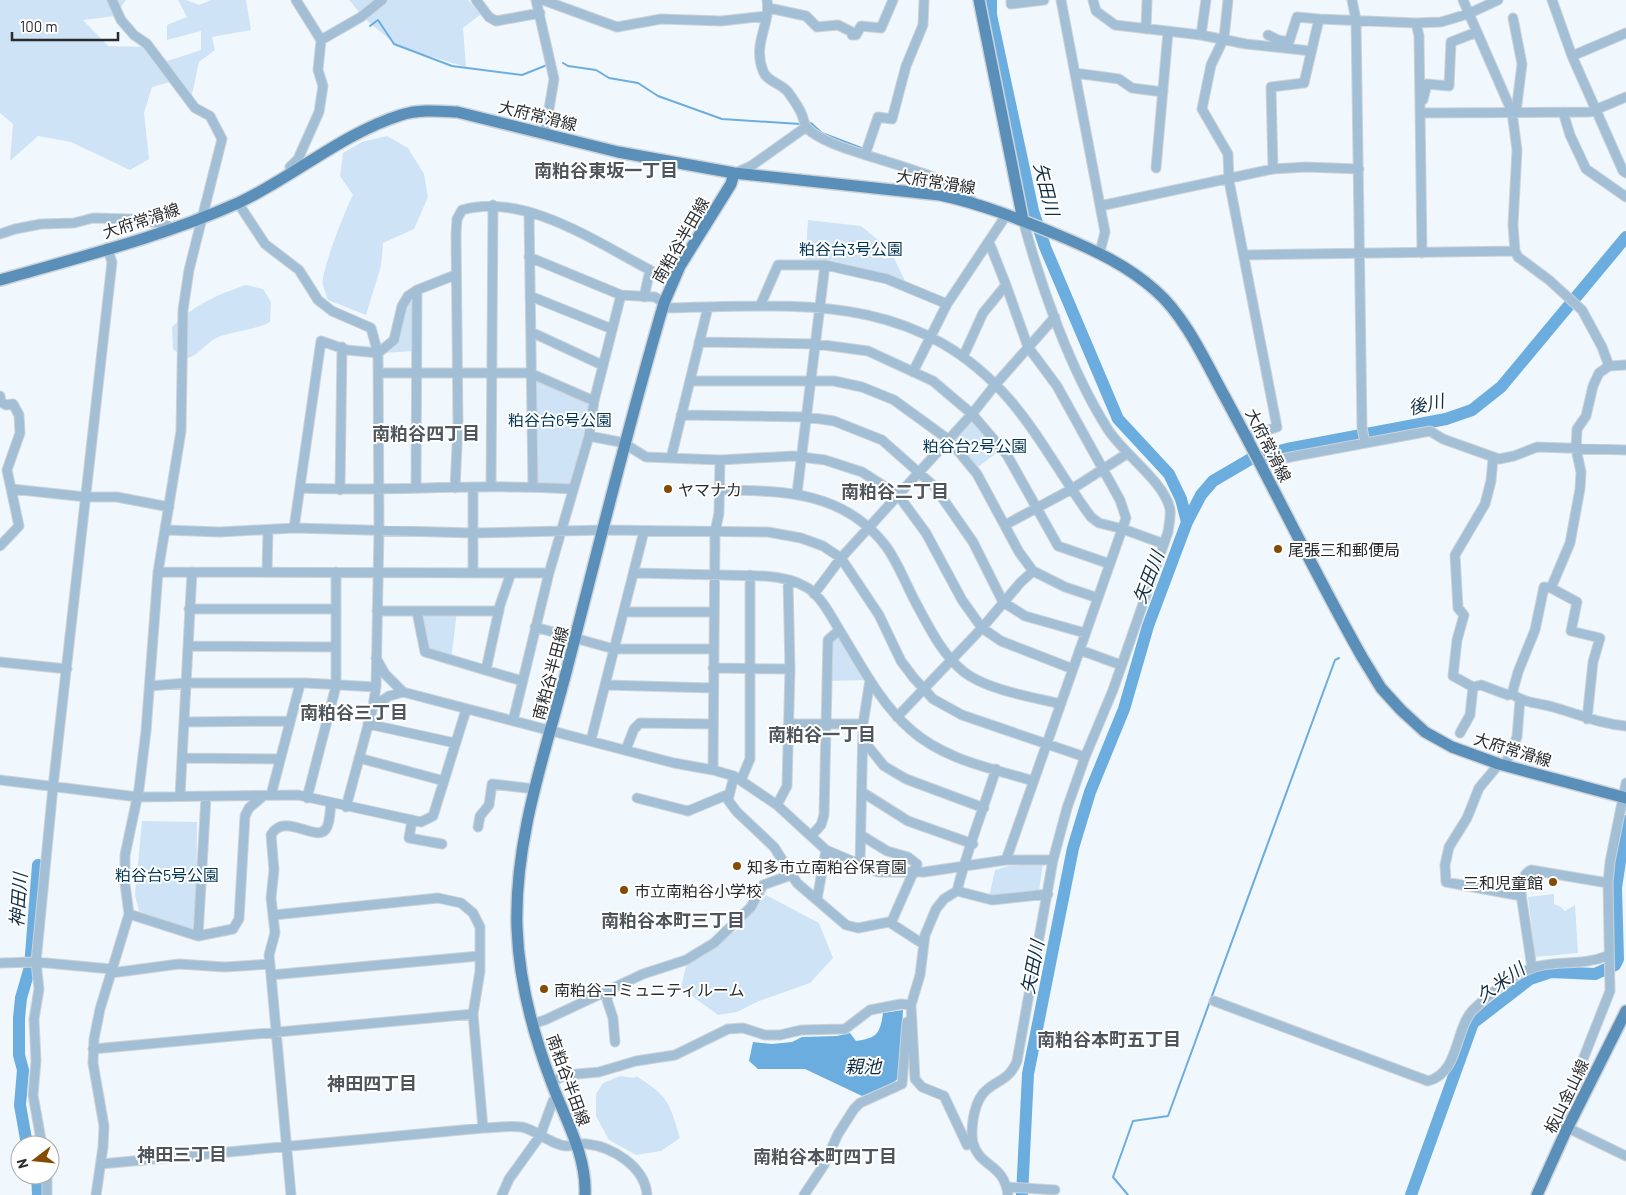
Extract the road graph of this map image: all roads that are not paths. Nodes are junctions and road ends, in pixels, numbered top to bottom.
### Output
1 (112, 0) edge
2 (296, 0) edge
3 (382, 0) edge
4 (476, 0) edge
5 (536, 0) edge
6 (543, 0) edge
7 (893, 0) edge
8 (924, 0) edge
9 (979, 0) edge
10 (1011, 0) edge
11 (1044, 0) edge
12 (1061, 0) edge
13 (1092, 0) edge
14 (1147, 0) edge
15 (1206, 0) edge
16 (1228, 0) edge
17 (1352, 0) edge
18 (1463, 0) edge
19 (1498, 0) edge
20 (1552, 0) edge
21 (768, 8) edge
22 (540, 13) junction
23 (1468, 14) junction
24 (1512, 18) dead end
25 (1319, 19) junction
26 (1356, 20) junction
27 (1416, 24) junction
28 (1146, 30) junction
29 (1168, 32) junction
30 (1477, 32) junction
31 (1626, 33) edge
32 (1201, 35) junction
33 (1268, 35) dead end
34 (1224, 38) junction
35 (321, 40) junction
36 (1311, 51) junction
37 (1572, 56) junction
38 (1075, 73) junction
39 (1163, 92) junction
40 (1626, 97) edge
41 (1419, 103) junction
42 (1596, 110) junction
43 (1514, 112) junction
44 (1564, 112) junction
45 (1420, 113) junction
46 (806, 127) junction
47 (545, 134) junction
48 (865, 155) junction
49 (1156, 168) dead end
50 (1273, 169) junction
51 (1359, 169) junction
52 (293, 172) junction
53 (1626, 173) edge
54 (734, 174) junction
55 (1229, 181) junction
56 (942, 182) junction
57 (940, 195) junction
58 (1626, 198) edge
59 (973, 202) junction
60 (238, 203) junction
61 (493, 205) junction
62 (1100, 206) junction
63 (529, 213) junction
64 (1007, 214) junction
65 (201, 218) junction
66 (1025, 220) junction
67 (170, 229) junction
68 (0, 234) edge
69 (989, 242) junction
70 (107, 248) junction
71 (1515, 250) junction
72 (1100, 252) junction
73 (1422, 252) junction
74 (1359, 254) junction
75 (1244, 255) junction
76 (529, 257) junction
77 (825, 265) junction
78 (455, 276) junction
79 (0, 280) edge
80 (1006, 285) junction
81 (417, 290) junction
82 (621, 295) junction
83 (530, 296) junction
84 (644, 298) junction
85 (947, 304) junction
86 (663, 305) junction
87 (760, 306) junction
88 (820, 306) junction
89 (708, 307) junction
90 (1055, 317) junction
91 (612, 329) junction
92 (531, 332) junction
93 (930, 336) junction
94 (700, 342) junction
95 (816, 344) junction
96 (1028, 347) junction
97 (342, 348) junction
98 (378, 353) junction
99 (963, 357) junction
100 (602, 365) junction
101 (1626, 365) edge
102 (1609, 366) junction
103 (417, 372) junction
104 (456, 372) junction
105 (913, 372) junction
106 (379, 373) junction
107 (492, 373) junction
108 (530, 373) junction
109 (690, 381) junction
110 (811, 381) junction
111 (995, 385) junction
112 (0, 396) edge
113 (594, 401) junction
114 (972, 414) junction
115 (681, 415) junction
116 (807, 417) junction
117 (589, 436) junction
118 (1246, 437) junction
119 (949, 440) junction
120 (625, 443) junction
121 (1365, 443) junction
122 (1576, 449) junction
123 (1626, 450) edge
124 (1128, 453) junction
125 (802, 457) junction
126 (671, 458) junction
127 (1492, 458) junction
128 (720, 460) junction
129 (1259, 463) junction
130 (1103, 469) junction
131 (919, 473) junction
132 (492, 487) junction
133 (533, 487) junction
134 (300, 488) junction
135 (416, 488) junction
136 (455, 488) junction
137 (473, 488) junction
138 (12, 489) junction
139 (378, 489) junction
140 (572, 489) junction
141 (340, 490) junction
142 (719, 490) junction
143 (1072, 490) junction
144 (797, 493) junction
145 (898, 495) junction
146 (86, 497) junction
147 (170, 507) junction
148 (1037, 508) junction
149 (1005, 525) junction
150 (294, 528) junction
151 (869, 528) junction
152 (1123, 528) junction
153 (165, 530) junction
154 (268, 530) junction
155 (380, 530) junction
156 (604, 530) junction
157 (561, 532) junction
158 (644, 532) junction
159 (715, 532) junction
160 (474, 533) junction
161 (1164, 544) junction
162 (0, 546) edge
163 (841, 558) junction
164 (1110, 564) junction
165 (1032, 571) junction
166 (158, 572) junction
167 (192, 572) junction
168 (267, 572) junction
169 (336, 572) junction
170 (378, 572) junction
171 (549, 572) junction
172 (474, 573) junction
173 (511, 573) junction
174 (634, 573) junction
175 (714, 573) junction
176 (750, 575) junction
177 (788, 580) junction
178 (1551, 588) junction
179 (814, 594) junction
180 (1098, 598) junction
181 (1003, 602) junction
182 (189, 609) junction
183 (336, 610) junction
184 (377, 611) junction
185 (499, 611) junction
186 (417, 612) junction
187 (626, 612) junction
188 (714, 612) junction
189 (535, 627) junction
190 (982, 628) junction
191 (839, 630) junction
192 (1085, 633) junction
193 (575, 638) junction
194 (188, 646) junction
195 (336, 647) junction
196 (614, 649) junction
197 (714, 649) junction
198 (1080, 650) junction
199 (376, 658) junction
200 (951, 660) junction
201 (0, 662) edge
202 (1121, 665) junction
203 (713, 668) junction
204 (67, 669) junction
205 (750, 669) junction
206 (790, 669) junction
207 (1073, 669) junction
208 (486, 670) junction
209 (870, 680) junction
210 (522, 681) junction
211 (186, 683) junction
212 (300, 684) junction
213 (605, 685) junction
214 (150, 686) junction
215 (336, 686) junction
216 (376, 687) junction
217 (1473, 687) junction
218 (713, 688) junction
219 (922, 689) junction
220 (402, 692) junction
221 (1516, 697) junction
222 (1061, 704) junction
223 (373, 707) junction
224 (466, 710) junction
225 (897, 717) junction
226 (1587, 719) junction
227 (290, 721) junction
228 (513, 721) junction
229 (184, 722) junction
230 (368, 724) junction
231 (713, 724) junction
232 (789, 724) junction
233 (825, 724) junction
234 (863, 724) junction
235 (1626, 726) edge
236 (551, 730) junction
237 (1460, 733) dead end
238 (592, 740) junction
239 (863, 740) junction
240 (1047, 742) junction
241 (455, 743) junction
242 (626, 749) junction
243 (1085, 757) junction
244 (183, 758) junction
245 (359, 758) junction
246 (280, 759) junction
247 (1502, 765) junction
248 (996, 769) junction
249 (713, 770) junction
250 (738, 778) junction
251 (0, 780) edge
252 (444, 781) junction
253 (1033, 781) junction
254 (1626, 783) edge
255 (53, 787) junction
256 (535, 789) junction
257 (862, 792) junction
258 (729, 794) junction
259 (138, 796) junction
260 (180, 796) junction
261 (206, 796) junction
262 (267, 796) junction
263 (307, 798) junction
264 (637, 798) dead end
265 (1624, 798) edge
266 (331, 804) junction
267 (776, 805) junction
268 (346, 807) junction
269 (984, 808) junction
270 (412, 820) junction
271 (478, 827) dead end
272 (861, 835) junction
273 (811, 836) junction
274 (442, 844) dead end
275 (973, 844) junction
276 (826, 850) junction
277 (1006, 860) junction
278 (1053, 860) junction
279 (860, 865) junction
280 (963, 865) junction
281 (915, 872) junction
282 (791, 875) junction
283 (1608, 883) junction
284 (957, 891) junction
285 (1048, 894) junction
286 (1522, 894) junction
287 (817, 899) junction
288 (129, 914) junction
289 (274, 915) junction
290 (891, 923) junction
291 (198, 936) junction
292 (923, 944) junction
293 (479, 956) junction
294 (1608, 956) junction
295 (36, 962) junction
296 (0, 963) edge
297 (270, 964) junction
298 (1532, 968) junction
299 (111, 971) junction
300 (271, 975) junction
301 (609, 989) junction
302 (1214, 1002) dead end
303 (911, 1007) junction
304 (1626, 1012) edge
305 (473, 1014) junction
306 (532, 1024) junction
307 (276, 1031) junction
308 (615, 1042) dead end
309 (93, 1049) junction
310 (551, 1082) junction
311 (557, 1098) junction
312 (483, 1128) junction
313 (1567, 1130) junction
314 (40, 1135) edge
315 (540, 1136) junction
316 (973, 1143) junction
317 (576, 1144) junction
318 (287, 1147) junction
319 (1626, 1156) edge
320 (101, 1164) junction
321 (1009, 1190) edge
322 (1055, 1190) dead end
323 (96, 1195) edge
324 (291, 1195) edge
325 (502, 1195) edge
326 (585, 1195) edge
327 (647, 1195) edge
328 (804, 1195) edge
329 (1538, 1195) edge

1 - 65 street
2 - 35 street
3 - 35 street
4 - 22 street
5 - 22 street
6 - 21 street
7 - 21 street
8 - 48 street
9 - 66 main road
10 - 11 street
12 - 38 street
13 - 28 street
14 - 28 street
15 - 32 street
16 - 34 street
17 - 26 street
18 - 23 street
19 - 23 street
20 - 37 street
21 - 46 street
22 - 47 street
23 - 27 street
23 - 30 street
24 - 43 street
25 - 26 street
25 - 33 street
25 - 36 street
26 - 27 street
26 - 51 street
27 - 41 street
28 - 29 street
29 - 32 street
29 - 39 street
30 - 41 street
30 - 43 street
31 - 37 street
32 - 34 street
34 - 36 street
34 - 55 street
35 - 52 street
36 - 50 street
37 - 42 street
38 - 39 street
38 - 62 street
39 - 49 street
40 - 42 street
41 - 45 street
42 - 44 street
42 - 53 street
43 - 44 street
43 - 45 street
43 - 71 street
44 - 58 street
45 - 73 street
46 - 48 street
46 - 54 street
47 - 52 main road, 大府常滑線
47 - 54 main road, 大府常滑線
48 - 56 street
50 - 51 street
50 - 55 street
51 - 74 street
52 - 60 main road, 大府常滑線
54 - 57 main road, 大府常滑線
54 - 86 main road, 南粕谷半田線
55 - 62 street
55 - 75 street
56 - 57 street
56 - 59 street
57 - 59 main road, 大府常滑線
59 - 64 main road, 大府常滑線
60 - 65 main road, 大府常滑線
60 - 98 street
61 - 63 street
61 - 78 street
61 - 107 street
62 - 72 street
63 - 76 street
63 - 84 street
64 - 66 main road, 大府常滑線
64 - 69 street
65 - 67 main road, 大府常滑線
65 - 147 street
66 - 72 main road, 大府常滑線
66 - 90 street
67 - 68 street
67 - 70 main road, 大府常滑線
69 - 80 street
69 - 85 street
70 - 79 main road, 大府常滑線
70 - 146 street
71 - 73 street
71 - 102 street
72 - 118 main road, 大府常滑線
73 - 74 street
74 - 75 street
74 - 121 street
75 - 118 street
76 - 82 street
76 - 83 street
77 - 85 street
77 - 87 street
77 - 88 street
78 - 81 street
78 - 104 street
80 - 96 street
80 - 99 street
81 - 98 street
81 - 103 street
82 - 84 street
82 - 91 street
83 - 91 street
83 - 92 street
84 - 86 street
85 - 93 street
86 - 89 street
86 - 120 main road, 南粕谷半田線
87 - 88 street
87 - 89 street
88 - 93 street
88 - 95 street
89 - 94 street
90 - 96 street
90 - 124 street
91 - 100 street
92 - 100 street
92 - 108 street
93 - 99 street
93 - 105 street
94 - 95 street
94 - 109 street
95 - 105 street
95 - 110 street
96 - 111 street
96 - 130 street
97 - 98 street
97 - 134 street
97 - 141 street
98 - 106 street
99 - 111 street
100 - 113 street
101 - 102 street
102 - 122 street
103 - 104 street
103 - 106 street
103 - 135 street
104 - 107 street
104 - 136 street
105 - 114 street
106 - 139 street
107 - 108 street
107 - 132 street
108 - 113 street
108 - 133 street
109 - 110 street
109 - 115 street
110 - 116 street
110 - 119 street
111 - 114 street
111 - 143 street
112 - 138 street
113 - 117 street
114 - 119 street
114 - 148 street
115 - 116 street
115 - 126 street
116 - 125 street
116 - 131 street
117 - 120 street
117 - 140 street
118 - 129 main road, 大府常滑線
119 - 131 street
119 - 149 street
120 - 126 street
120 - 156 main road, 南粕谷半田線
121 - 127 street
121 - 129 street
122 - 123 street
122 - 127 street
122 - 178 street
124 - 130 street
124 - 161 street
125 - 128 street
125 - 144 street
125 - 145 street
126 - 128 street
127 - 217 street
128 - 142 street
129 - 247 main road, 大府常滑線
130 - 143 street
130 - 152 street
131 - 145 street
131 - 181 street
132 - 133 street
132 - 137 street
133 - 140 street
134 - 141 street
134 - 150 street
135 - 136 street
135 - 139 street
136 - 137 street
137 - 160 street
138 - 146 street
138 - 162 street
139 - 141 street
139 - 155 street
140 - 157 street
142 - 144 street
142 - 159 street
143 - 148 street
143 - 152 street
144 - 151 street
145 - 151 street
145 - 190 street
146 - 147 street
146 - 204 street
147 - 153 street
148 - 149 street
148 - 164 street
149 - 165 street
150 - 154 street
150 - 155 street
151 - 163 street
151 - 200 street
152 - 161 street
152 - 164 street
153 - 154 street
153 - 166 street
154 - 168 street
155 - 160 street
155 - 170 street
156 - 157 street
156 - 158 street
156 - 193 main road, 南粕谷半田線
157 - 160 street
157 - 171 street
158 - 159 street
158 - 174 street
159 - 163 street
159 - 175 street
160 - 172 street
161 - 202 street
163 - 179 street
163 - 219 street
164 - 180 street
165 - 180 street
165 - 181 street
166 - 167 street
166 - 214 street
167 - 168 street
167 - 182 street
168 - 169 street
169 - 170 street
169 - 183 street
170 - 172 street
170 - 184 street
171 - 173 street
171 - 189 street
172 - 173 street
173 - 185 street
174 - 175 street
174 - 187 street
175 - 176 street
175 - 188 street
176 - 177 street
176 - 205 street
177 - 179 street
177 - 206 street
178 - 221 street
178 - 226 street
179 - 191 street
180 - 192 street
181 - 190 street
181 - 192 street
182 - 183 street
182 - 194 street
183 - 195 street
184 - 186 street
184 - 199 street
185 - 186 street
185 - 208 street
186 - 208 street
187 - 188 street
187 - 196 street
188 - 197 street
189 - 193 street
189 - 210 street
190 - 200 street
190 - 207 street
191 - 209 street
191 - 233 street
192 - 198 street
193 - 196 street
193 - 236 main road, 南粕谷半田線
194 - 195 street
194 - 211 street
195 - 215 street
196 - 197 street
196 - 213 street
197 - 203 street
198 - 202 street
198 - 207 street
199 - 216 street
199 - 220 street
200 - 219 street
200 - 222 street
201 - 204 street
202 - 243 street
203 - 205 street
203 - 218 street
204 - 255 street
205 - 206 street
205 - 250 street
206 - 232 street
207 - 222 street
208 - 210 street
209 - 225 street
209 - 234 street
210 - 228 street
211 - 212 street
211 - 214 street
211 - 229 street
212 - 215 street
212 - 227 street
213 - 218 street
213 - 238 street
214 - 259 street
215 - 216 street
215 - 263 street
216 - 223 street
217 - 221 street
217 - 237 street
218 - 231 street
219 - 225 street
219 - 240 street
220 - 223 street
220 - 224 street
221 - 226 street
221 - 247 street
222 - 240 street
223 - 230 street
224 - 228 street
224 - 241 street
225 - 248 street
226 - 235 street
227 - 229 street
227 - 246 street
228 - 236 street
229 - 244 street
230 - 241 street
230 - 245 street
231 - 242 street
231 - 249 street
232 - 233 street
232 - 267 street
233 - 234 street
233 - 273 street
234 - 239 street
236 - 238 street
236 - 256 main road, 南粕谷半田線
238 - 242 street
239 - 257 street
239 - 269 street
240 - 243 street
240 - 253 street
241 - 252 street
242 - 249 street
243 - 278 street
244 - 246 street
244 - 260 street
245 - 252 street
245 - 268 street
246 - 262 street
247 - 265 main road, 大府常滑線
247 - 286 street
248 - 253 street
248 - 269 street
249 - 250 street
250 - 258 street
250 - 267 street
251 - 255 street
252 - 270 street
253 - 277 street
254 - 265 street
255 - 259 street
255 - 295 street
256 - 271 street
256 - 306 main road, 南粕谷半田線
257 - 272 street
257 - 275 street
258 - 264 street
258 - 282 street
259 - 260 street
259 - 288 street
260 - 261 street
261 - 262 street
261 - 291 street
262 - 263 street
262 - 291 street
263 - 266 street
265 - 283 street
266 - 268 street
266 - 289 street
267 - 273 street
268 - 270 street
269 - 275 street
270 - 274 street
272 - 279 street
272 - 281 street
273 - 276 street
275 - 280 street
276 - 279 street
276 - 287 street
277 - 278 street
277 - 280 street
278 - 285 street
279 - 281 street
280 - 281 street
280 - 284 street
281 - 290 street
282 - 287 street
282 - 301 street
283 - 286 street
283 - 294 street
284 - 285 street
284 - 292 street
285 - 316 street
286 - 298 street
287 - 290 street
288 - 291 street
288 - 299 street
289 - 293 street
289 - 297 street
290 - 292 street
292 - 303 street
293 - 300 street
293 - 305 street
294 - 298 street
294 - 313 street
295 - 296 street
295 - 299 street
295 - 314 street
297 - 299 street
297 - 300 street
298 - 302 street
299 - 309 street
300 - 307 street
301 - 306 street
301 - 308 street
303 - 310 street
303 - 316 street
303 - 328 street
304 - 313 main road, 板山金山線
305 - 307 street
305 - 312 street
306 - 310 main road, 南粕谷半田線
307 - 309 street
307 - 318 street
309 - 320 street
310 - 311 main road, 南粕谷半田線
311 - 315 street
311 - 317 main road, 南粕谷半田線
312 - 315 street
312 - 318 street
313 - 319 street
313 - 329 main road, 板山金山線
315 - 317 street
315 - 325 street
316 - 321 street
317 - 326 main road, 南粕谷半田線
317 - 327 street
318 - 320 street
318 - 324 street
320 - 323 street
321 - 322 street

